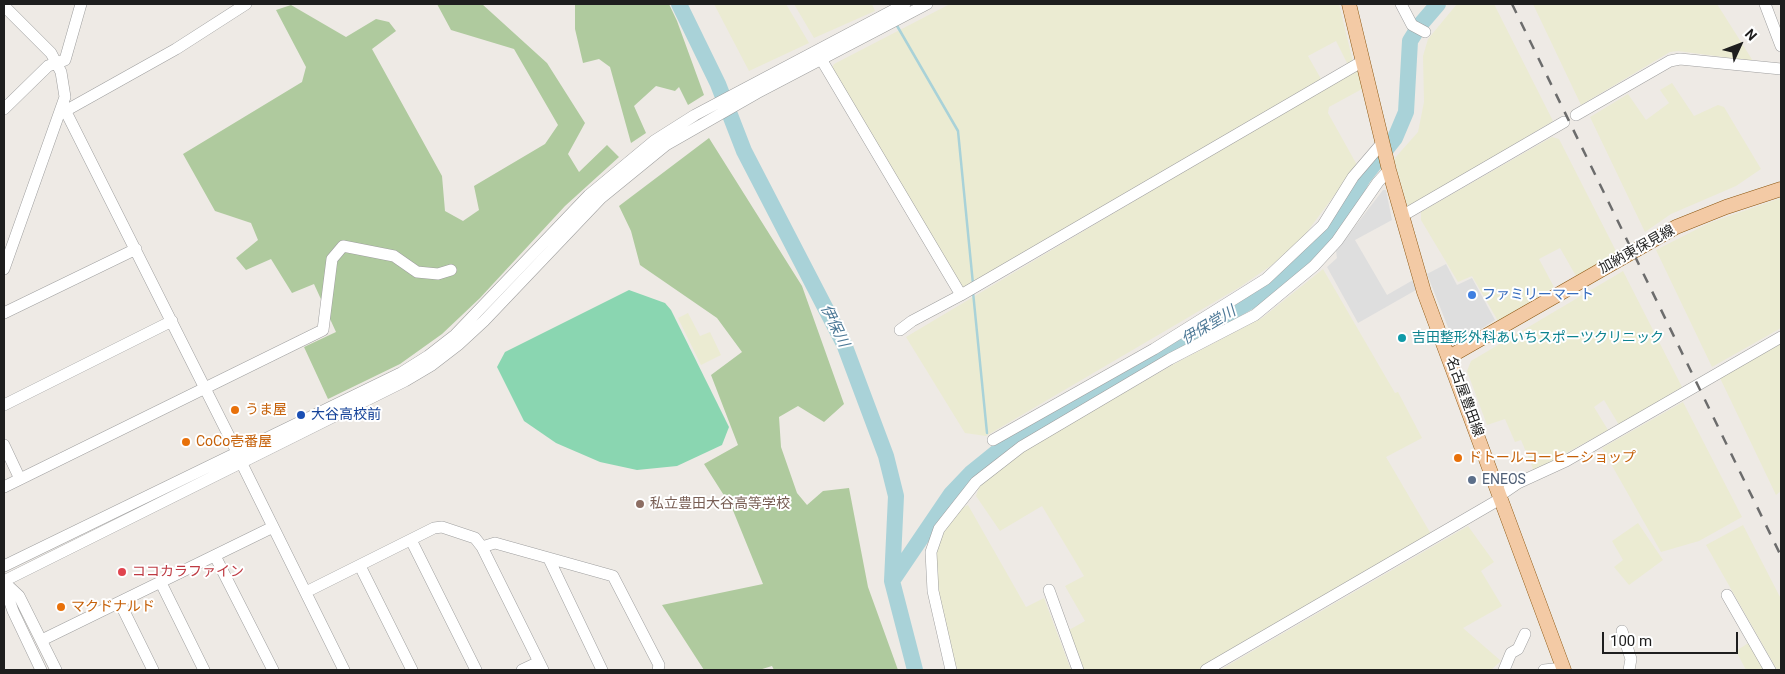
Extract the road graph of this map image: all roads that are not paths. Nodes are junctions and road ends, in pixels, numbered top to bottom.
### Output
1 (81, 4) edge
2 (246, 4) edge
3 (905, 4) edge
4 (926, 4) edge
5 (1348, 4) edge
6 (1400, 4) edge
7 (1765, 4) edge
8 (4, 6) edge
9 (1425, 32) dead end
10 (1781, 46) edge
11 (821, 59) junction
12 (1363, 61) junction
13 (58, 64) junction
14 (1781, 68) edge
15 (750, 91) junction
16 (65, 108) junction
17 (4, 109) edge
18 (1576, 115) dead end
19 (1564, 122) dead end
20 (1386, 153) junction
21 (1781, 189) edge
22 (1402, 216) junction
23 (136, 249) junction
24 (4, 269) edge
25 (451, 270) dead end
26 (961, 295) junction
27 (4, 313) edge
28 (172, 321) junction
29 (900, 330) dead end
30 (1781, 337) edge
31 (1449, 357) junction
32 (205, 388) junction
33 (4, 405) edge
34 (993, 440) dead end
35 (4, 445) edge
36 (239, 457) junction
37 (20, 479) junction
38 (4, 487) edge
39 (1499, 498) junction
40 (273, 527) junction
41 (411, 540) junction
42 (482, 547) junction
43 (215, 556) junction
44 (549, 559) junction
45 (4, 566) edge
46 (360, 566) junction
47 (4, 582) edge
48 (161, 584) junction
49 (1049, 590) dead end
50 (306, 592) junction
51 (1727, 595) dead end
52 (120, 603) junction
53 (1622, 631) dead end
54 (1525, 634) dead end
55 (42, 640) junction
56 (541, 666) edge
57 (1563, 669) edge
58 (41, 670) edge
59 (56, 670) edge
60 (153, 670) edge
61 (204, 670) edge
62 (273, 670) edge
63 (344, 670) edge
64 (412, 670) edge
65 (476, 670) edge
66 (522, 670) edge
67 (602, 670) edge
68 (658, 670) edge
69 (951, 670) edge
70 (1078, 670) edge
71 (1206, 670) edge
72 (1504, 670) edge
73 (1544, 670) edge
74 (1629, 670) edge
75 (1770, 670) edge

1 - 13 street
2 - 16 street
3 - 15 street
4 - 11 street
5 - 12 main road, 名古屋豊田線
6 - 9 street
7 - 10 street
8 - 13 street
11 - 15 street
11 - 26 street
12 - 20 main road, 名古屋豊田線
12 - 26 street
13 - 16 street
13 - 17 street
14 - 18 street
15 - 36 street
16 - 23 street
16 - 24 street
19 - 22 street
20 - 22 main road, 名古屋豊田線
20 - 34 street
20 - 69 street
21 - 31 main road, 加納東保見線
22 - 31 main road, 名古屋豊田線
23 - 27 street
23 - 28 street
25 - 32 street
26 - 29 street
28 - 32 street
28 - 33 street
30 - 39 street
31 - 39 main road, 名古屋豊田線
32 - 36 street
32 - 37 street
35 - 37 street
36 - 40 street
36 - 45 street
36 - 47 street
37 - 38 street
39 - 57 main road, 名古屋豊田線
39 - 71 street
40 - 43 street
40 - 50 street
41 - 42 street
41 - 46 street
41 - 65 street
42 - 44 street
42 - 56 street
43 - 48 street
43 - 62 street
44 - 67 street
44 - 68 street
46 - 50 street
46 - 64 street
47 - 55 street
47 - 58 street
48 - 52 street
48 - 61 street
49 - 70 street
50 - 63 street
51 - 75 street
52 - 55 street
52 - 60 street
53 - 74 street
54 - 72 street
55 - 59 street
56 - 66 street
57 - 73 street

